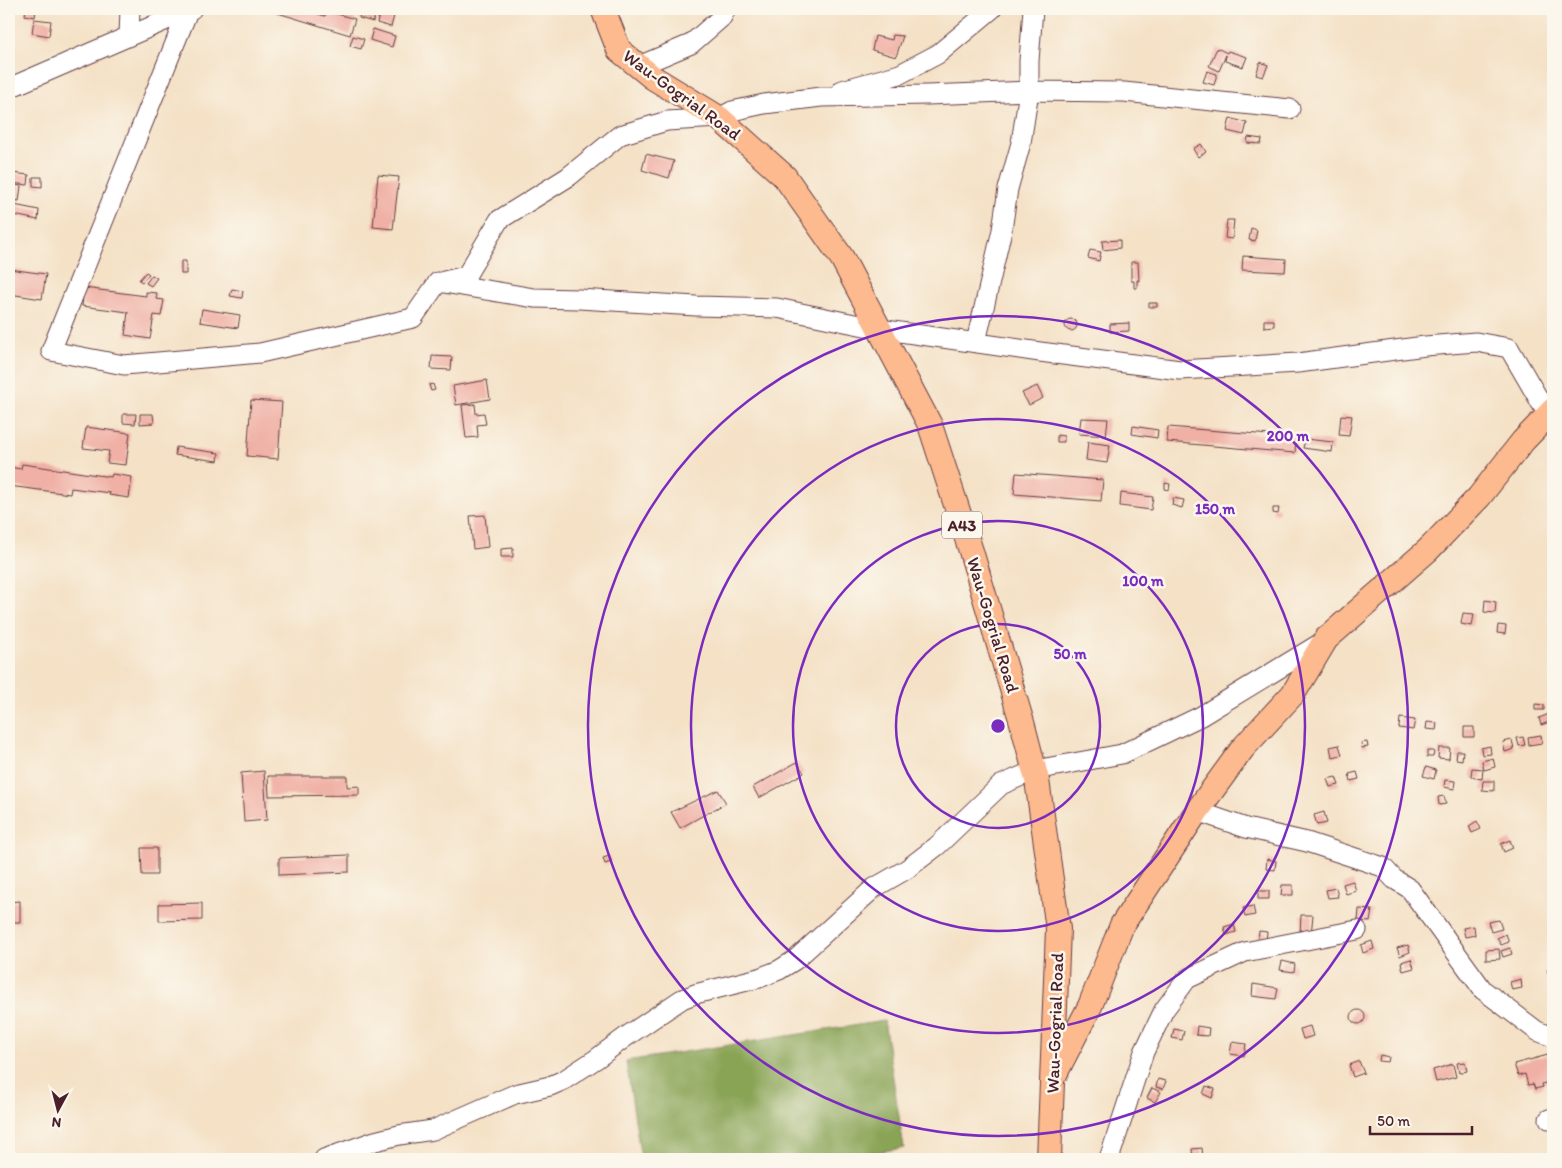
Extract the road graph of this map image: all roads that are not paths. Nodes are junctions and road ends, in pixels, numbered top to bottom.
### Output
1 (130, 9) edge
2 (603, 9) edge
3 (726, 9) edge
4 (992, 9) edge
5 (1033, 9) edge
6 (190, 10) edge
7 (129, 36) junction
8 (639, 66) junction
9 (9, 88) edge
10 (1029, 91) junction
11 (821, 96) junction
12 (1290, 109) dead end
13 (720, 118) junction
14 (438, 282) junction
15 (879, 329) junction
16 (976, 342) junction
17 (1551, 413) edge
18 (1326, 639) junction
19 (1035, 770) junction
20 (1197, 811) junction
21 (1357, 930) dead end
22 (1553, 1037) edge
23 (1052, 1079) junction
24 (362, 1154) edge
25 (324, 1159) edge
26 (1049, 1159) edge
27 (1109, 1159) edge

1 - 7 street
2 - 8 main road, Wau-Gogrial Road / A43
3 - 8 street
4 - 11 street
5 - 10 street
6 - 7 street
6 - 14 street
7 - 9 street
8 - 13 main road, Wau-Gogrial Road / A43
10 - 11 street
10 - 12 street
10 - 16 street
11 - 13 street
13 - 14 street
13 - 15 main road, Wau-Gogrial Road / A43
14 - 15 street
15 - 16 street
15 - 19 main road, Wau-Gogrial Road / A43
16 - 17 street
17 - 18 main road
18 - 19 street
18 - 20 main road
19 - 23 main road, Wau-Gogrial Road / A43
19 - 24 street
20 - 22 street
20 - 23 main road
21 - 27 street
23 - 26 main road, Wau-Gogrial Road / A43
24 - 25 street

